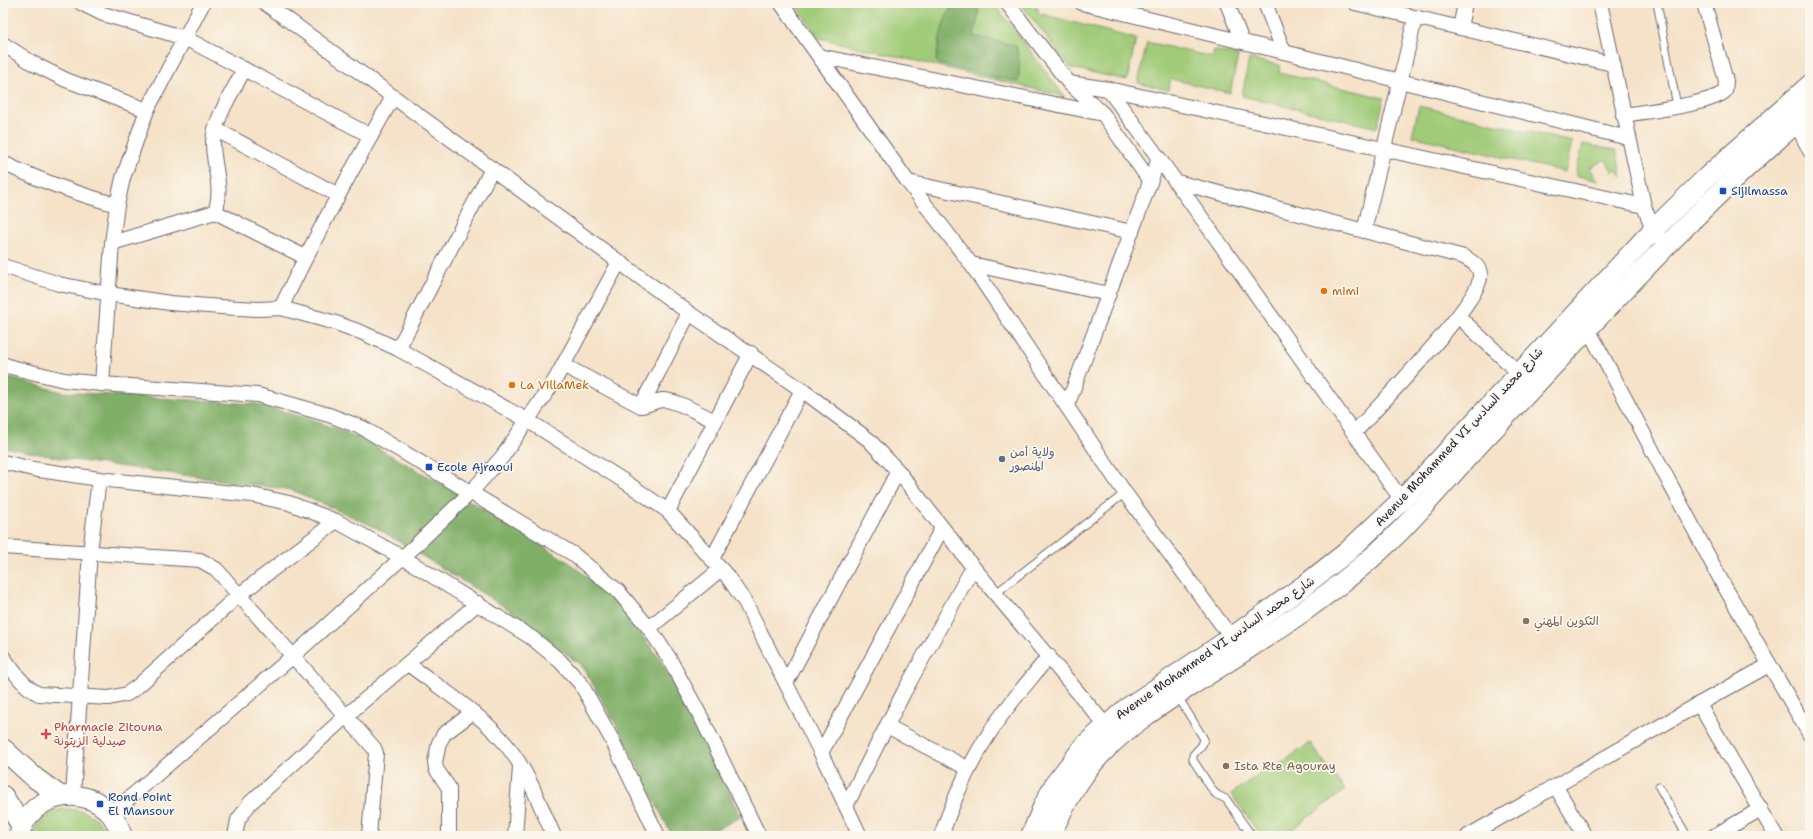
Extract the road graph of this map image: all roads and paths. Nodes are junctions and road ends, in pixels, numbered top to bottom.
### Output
1 (81, 3) edge
2 (203, 3) edge
3 (265, 3) edge
4 (781, 3) edge
5 (1006, 3) edge
6 (1082, 3) edge
7 (1227, 3) edge
8 (1265, 3) edge
9 (1355, 3) edge
10 (1465, 3) edge
11 (1600, 3) edge
12 (1657, 3) edge
13 (1704, 3) edge
14 (1415, 19) junction
15 (1460, 28) junction
16 (185, 38) junction
17 (1242, 41) junction
18 (3, 44) edge
19 (1284, 52) junction
20 (819, 56) junction
21 (1612, 64) junction
22 (244, 69) junction
23 (1400, 82) junction
24 (1069, 83) junction
25 (1810, 85) edge
26 (1108, 89) junction
27 (393, 97) junction
28 (1677, 106) junction
29 (147, 110) junction
30 (1798, 113) edge
31 (1103, 114) junction
32 (1623, 115) junction
33 (215, 129) junction
34 (371, 136) junction
35 (1628, 138) junction
36 (1384, 149) junction
37 (1810, 151) edge
38 (1159, 158) junction
39 (3, 164) edge
40 (492, 169) junction
41 (1150, 180) junction
42 (908, 182) junction
43 (1177, 182) junction
44 (338, 194) junction
45 (117, 205) junction
46 (1644, 206) junction
47 (215, 212) junction
48 (1653, 230) junction
49 (1364, 231) junction
50 (1132, 232) junction
51 (112, 243) junction
52 (1667, 246) junction
53 (305, 257) junction
54 (619, 262) junction
55 (971, 264) junction
56 (3, 266) edge
57 (109, 294) junction
58 (1109, 294) junction
59 (281, 308) junction
60 (1579, 309) junction
61 (689, 313) junction
62 (1459, 317) junction
63 (1588, 330) junction
64 (398, 349) junction
65 (751, 353) junction
66 (3, 364) edge
67 (563, 365) junction
68 (1519, 373) junction
69 (102, 384) junction
70 (802, 390) junction
71 (641, 406) junction
72 (1067, 406) junction
73 (527, 420) junction
74 (715, 421) junction
75 (1354, 433) junction
76 (3, 462) edge
77 (898, 471) junction
78 (99, 479) junction
79 (471, 492) junction
80 (1125, 493) junction
81 (1402, 500) junction
82 (668, 511) junction
83 (336, 521) junction
84 (942, 528) junction
85 (3, 547) edge
86 (90, 552) junction
87 (402, 556) junction
88 (716, 564) junction
89 (973, 567) junction
90 (996, 593) junction
91 (239, 595) junction
92 (478, 603) junction
93 (649, 628) junction
94 (1237, 645) junction
95 (3, 656) edge
96 (293, 656) junction
97 (1049, 656) junction
98 (408, 664) junction
99 (1769, 665) junction
100 (786, 683) junction
101 (1177, 695) junction
102 (78, 696) junction
103 (1699, 704) junction
104 (472, 713) junction
105 (346, 716) junction
106 (887, 726) junction
107 (1111, 732) junction
108 (1810, 735) edge
109 (3, 749) edge
110 (821, 753) junction
111 (520, 764) junction
112 (969, 769) junction
113 (1556, 787) junction
114 (1659, 787) dead end
115 (3, 796) edge
116 (66, 796) junction
117 (846, 806) junction
118 (1761, 809) junction
119 (111, 814) junction
120 (20, 831) edge
121 (122, 836) edge
122 (235, 836) edge
123 (369, 836) edge
124 (448, 836) edge
125 (515, 836) edge
126 (554, 836) edge
127 (658, 836) edge
128 (759, 836) edge
129 (860, 836) edge
130 (941, 836) edge
131 (1031, 836) edge
132 (1050, 836) edge
133 (1252, 836) edge
134 (1468, 836) edge
135 (1585, 836) edge
136 (1687, 836) edge
137 (1714, 836) edge
138 (1776, 836) edge

1 - 16 street
2 - 16 street
3 - 27 street
4 - 20 street
5 - 24 street
6 - 17 street
7 - 17 street
8 - 19 street
9 - 14 street
10 - 15 street
11 - 21 street
12 - 28 lane
13 - 28 street
14 - 15 street
14 - 23 street
15 - 21 street
16 - 22 street
16 - 29 street
17 - 19 street
18 - 29 street
19 - 23 street
20 - 31 street
20 - 42 street
21 - 32 street
22 - 33 street
22 - 34 street
23 - 35 street
23 - 36 street
24 - 26 street
24 - 31 street
25 - 30 main road, Avenue Mohammed VI شارع محمد السادس
26 - 36 street
26 - 38 street
27 - 34 street
27 - 40 street
28 - 32 street
29 - 45 street
30 - 37 street
30 - 48 main road, Avenue Mohammed VI شارع محمد السادس
30 - 52 main road, Avenue Mohammed VI شارع محمد السادس
31 - 41 street
32 - 35 street
33 - 44 street
33 - 47 street
34 - 44 street
35 - 46 street
36 - 46 street
36 - 49 street
38 - 41 street
38 - 43 street
39 - 45 street
40 - 54 street
40 - 64 street
41 - 50 street
42 - 50 street
42 - 55 street
43 - 49 street
43 - 75 street
44 - 53 street
45 - 51 street
46 - 48 street
47 - 51 street
47 - 53 street
48 - 52 street
48 - 60 main road, Avenue Mohammed VI شارع محمد السادس
49 - 62 street
50 - 58 street
51 - 57 street
52 - 63 main road, Avenue Mohammed VI شارع محمد السادس
53 - 59 street
54 - 61 street
54 - 67 street
55 - 58 street
55 - 72 street
56 - 57 street
57 - 59 street
57 - 69 street
58 - 72 street
59 - 64 street
60 - 63 street
60 - 68 main road, Avenue Mohammed VI شارع محمد السادس
61 - 65 street
61 - 71 street
62 - 68 street
62 - 75 street
63 - 94 main road, Avenue Mohammed VI شارع محمد السادس
63 - 99 street
64 - 73 street
65 - 70 street
65 - 74 street
66 - 69 street
67 - 71 street
67 - 73 street
68 - 81 main road, Avenue Mohammed VI شارع محمد السادس
69 - 79 street
70 - 77 street
70 - 88 street
71 - 74 street
72 - 80 street
73 - 79 street
73 - 82 street
74 - 82 street
75 - 81 street
76 - 78 street
77 - 84 street
77 - 100 street
78 - 83 street
78 - 86 street
79 - 87 street
79 - 93 street
80 - 90 lane
80 - 94 street
81 - 94 main road, Avenue Mohammed VI شارع محمد السادس
82 - 88 street
83 - 87 street
83 - 91 street
84 - 89 street
84 - 110 street
85 - 86 street
86 - 91 street
86 - 102 street
87 - 92 street
87 - 96 street
88 - 93 street
88 - 100 street
89 - 90 street
89 - 106 street
90 - 97 street
91 - 96 street
91 - 102 street
92 - 98 street
92 - 127 street
93 - 128 street
94 - 101 main road, Avenue Mohammed VI شارع محمد السادس
94 - 107 main road, Avenue Mohammed VI شارع محمد السادس
95 - 102 street
96 - 105 street
96 - 119 street
97 - 107 street
97 - 112 street
98 - 104 street
98 - 105 street
99 - 103 street
99 - 108 street
100 - 110 street
101 - 107 main road, Avenue Mohammed VI شارع محمد السادس
101 - 133 lane
102 - 116 street
103 - 113 street
103 - 118 street
104 - 111 street
104 - 124 street
105 - 122 street
105 - 123 street
106 - 112 street
106 - 117 street
107 - 131 main road, Avenue Mohammed VI شارع محمد السادس
107 - 132 main road, Avenue Mohammed VI شارع محمد السادس
109 - 116 main road
110 - 117 street
111 - 125 street
111 - 126 street
112 - 130 street
113 - 134 street
113 - 135 street
114 - 136 lane
115 - 120 main road
116 - 119 main road
116 - 120 main road
117 - 129 street
118 - 137 street
118 - 138 street
119 - 121 main road

